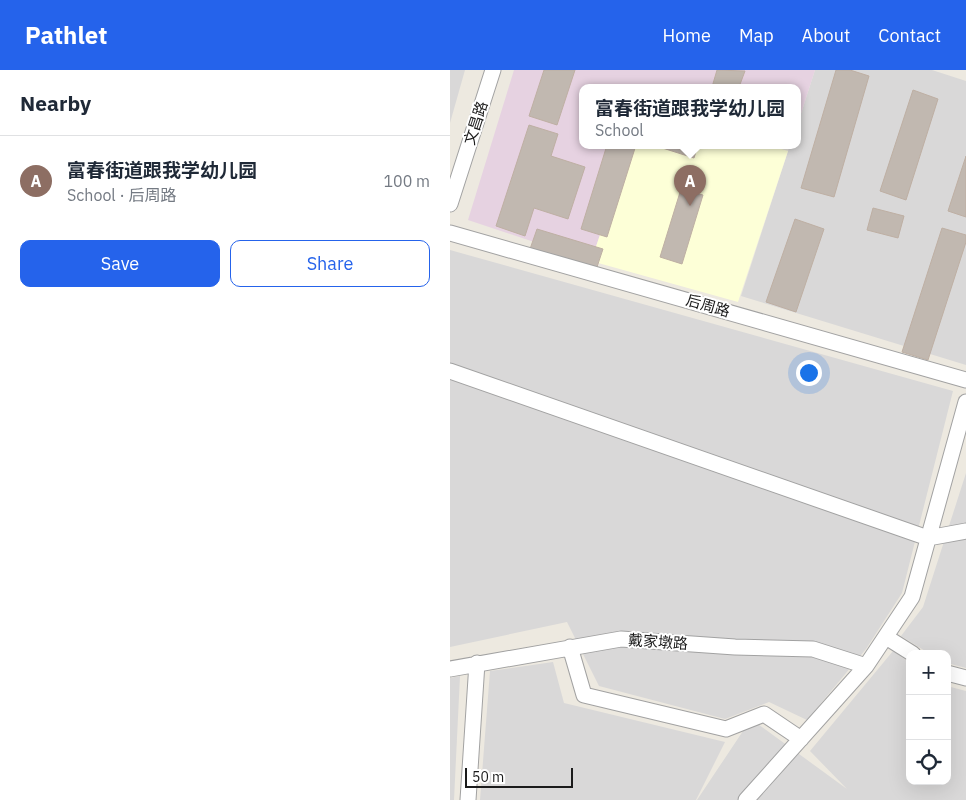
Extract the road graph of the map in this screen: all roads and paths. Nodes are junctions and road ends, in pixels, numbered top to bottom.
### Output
1 (493, 70) edge
2 (450, 204) edge
3 (450, 233) edge
4 (450, 371) edge
5 (966, 380) edge
6 (966, 402) edge
7 (966, 532) edge
8 (928, 538) junction
9 (886, 637) junction
10 (570, 648) junction
11 (907, 650) edge
12 (477, 663) junction
13 (866, 666) junction
14 (450, 669) edge
15 (951, 674) edge
16 (966, 678) edge
17 (801, 739) junction
18 (468, 800) edge
19 (746, 800) edge

1 - 2 street, 文昌路
3 - 5 street, 后周路
4 - 8 street
6 - 8 street
7 - 8 street
8 - 9 street
9 - 11 street
9 - 13 street
10 - 12 street, 戴家墩路
10 - 13 street, 戴家墩路
10 - 17 street
12 - 14 street, 戴家墩路
12 - 18 street
13 - 17 street
15 - 16 street
17 - 19 street

